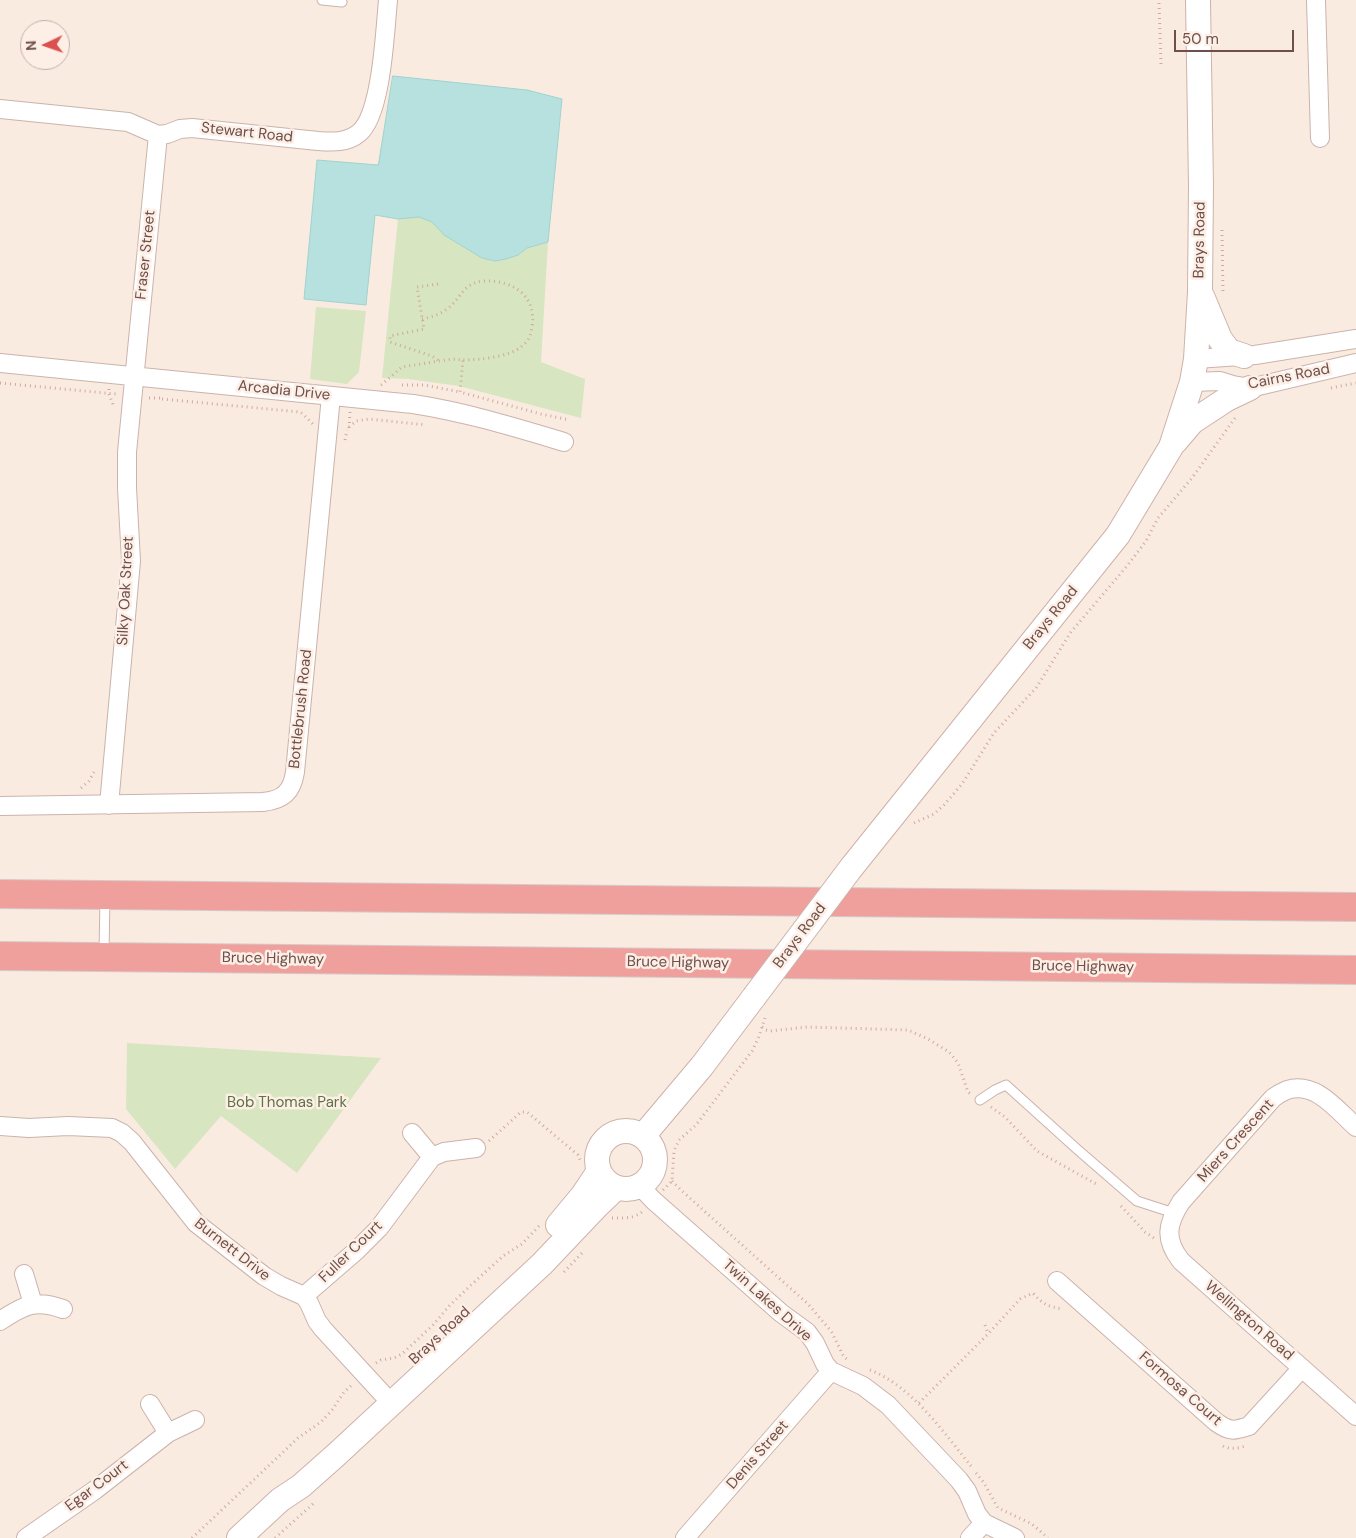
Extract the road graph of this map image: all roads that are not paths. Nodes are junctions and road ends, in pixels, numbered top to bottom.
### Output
1 (322, 0) edge
2 (388, 0) edge
3 (1198, 0) edge
4 (1316, 0) edge
5 (342, 2) dead end
6 (0, 109) edge
7 (158, 135) junction
8 (1320, 138) dead end
9 (1200, 292) junction
10 (1356, 339) edge
11 (1244, 356) junction
12 (0, 363) edge
13 (1356, 363) edge
14 (1194, 370) junction
15 (134, 376) junction
16 (1250, 388) junction
17 (331, 396) junction
18 (564, 442) dead end
19 (1171, 447) junction
20 (109, 805) junction
21 (0, 806) edge
22 (0, 894) edge
23 (105, 895) junction
24 (1356, 907) edge
25 (0, 956) edge
26 (104, 957) junction
27 (1356, 970) edge
28 (980, 1100) road end
29 (0, 1126) edge
30 (1356, 1127) edge
31 (412, 1133) dead end
32 (643, 1136) junction
33 (476, 1148) road end
34 (432, 1157) junction
35 (590, 1169) junction
36 (640, 1186) junction
37 (616, 1188) junction
38 (1174, 1213) junction
39 (24, 1274) dead end
40 (1057, 1281) dead end
41 (304, 1296) junction
42 (33, 1304) junction
43 (63, 1309) dead end
44 (0, 1321) edge
45 (1302, 1368) junction
46 (831, 1371) junction
47 (386, 1397) junction
48 (150, 1404) dead end
49 (1356, 1416) edge
50 (195, 1420) dead end
51 (168, 1433) junction
52 (984, 1523) junction
53 (26, 1538) edge
54 (239, 1538) edge
55 (685, 1538) edge
56 (970, 1538) edge
57 (1015, 1538) edge

1 - 5 lane
2 - 7 street, Stewart Road
3 - 9 main road, Brays Road
4 - 8 street
6 - 7 street
7 - 15 street, Fraser Street
9 - 11 main road
9 - 14 main road, Brays Road
10 - 11 street, Cairns Road
11 - 14 street, Cairns Road
12 - 15 street, Arcadia Drive
13 - 16 street, Cairns Road
14 - 16 street, Cairns Road
14 - 19 main road, Brays Road
15 - 17 street, Arcadia Drive
15 - 20 street, Silky Oak Street
16 - 19 main road
17 - 18 street, Arcadia Drive
17 - 20 street, Bottlebrush Road
19 - 32 main road, Brays Road, bridge
20 - 21 street, Bottlebrush Road
22 - 23 highway
23 - 24 highway
23 - 26 lane
25 - 26 highway, Bruce Highway
26 - 27 highway, Bruce Highway
28 - 38 lane
29 - 41 street, Burnett Drive
30 - 38 street, Miers Crescent
31 - 34 street
32 - 35 main road
32 - 36 main road
33 - 34 street
34 - 41 street, Fuller Court
35 - 37 main road
35 - 47 main road, Brays Road
36 - 37 main road
36 - 46 street, Twin Lakes Drive
37 - 47 main road, Brays Road
38 - 45 street, Wellington Road
39 - 42 street
40 - 45 street, Formosa Court
41 - 47 street
42 - 43 street
42 - 44 street
45 - 49 street, Wellington Road
46 - 52 street
46 - 55 street, Denis Street
47 - 54 main road, Brays Road
48 - 51 street
50 - 51 street, Egar Court
51 - 53 street, Egar Court
52 - 56 street
52 - 57 street

